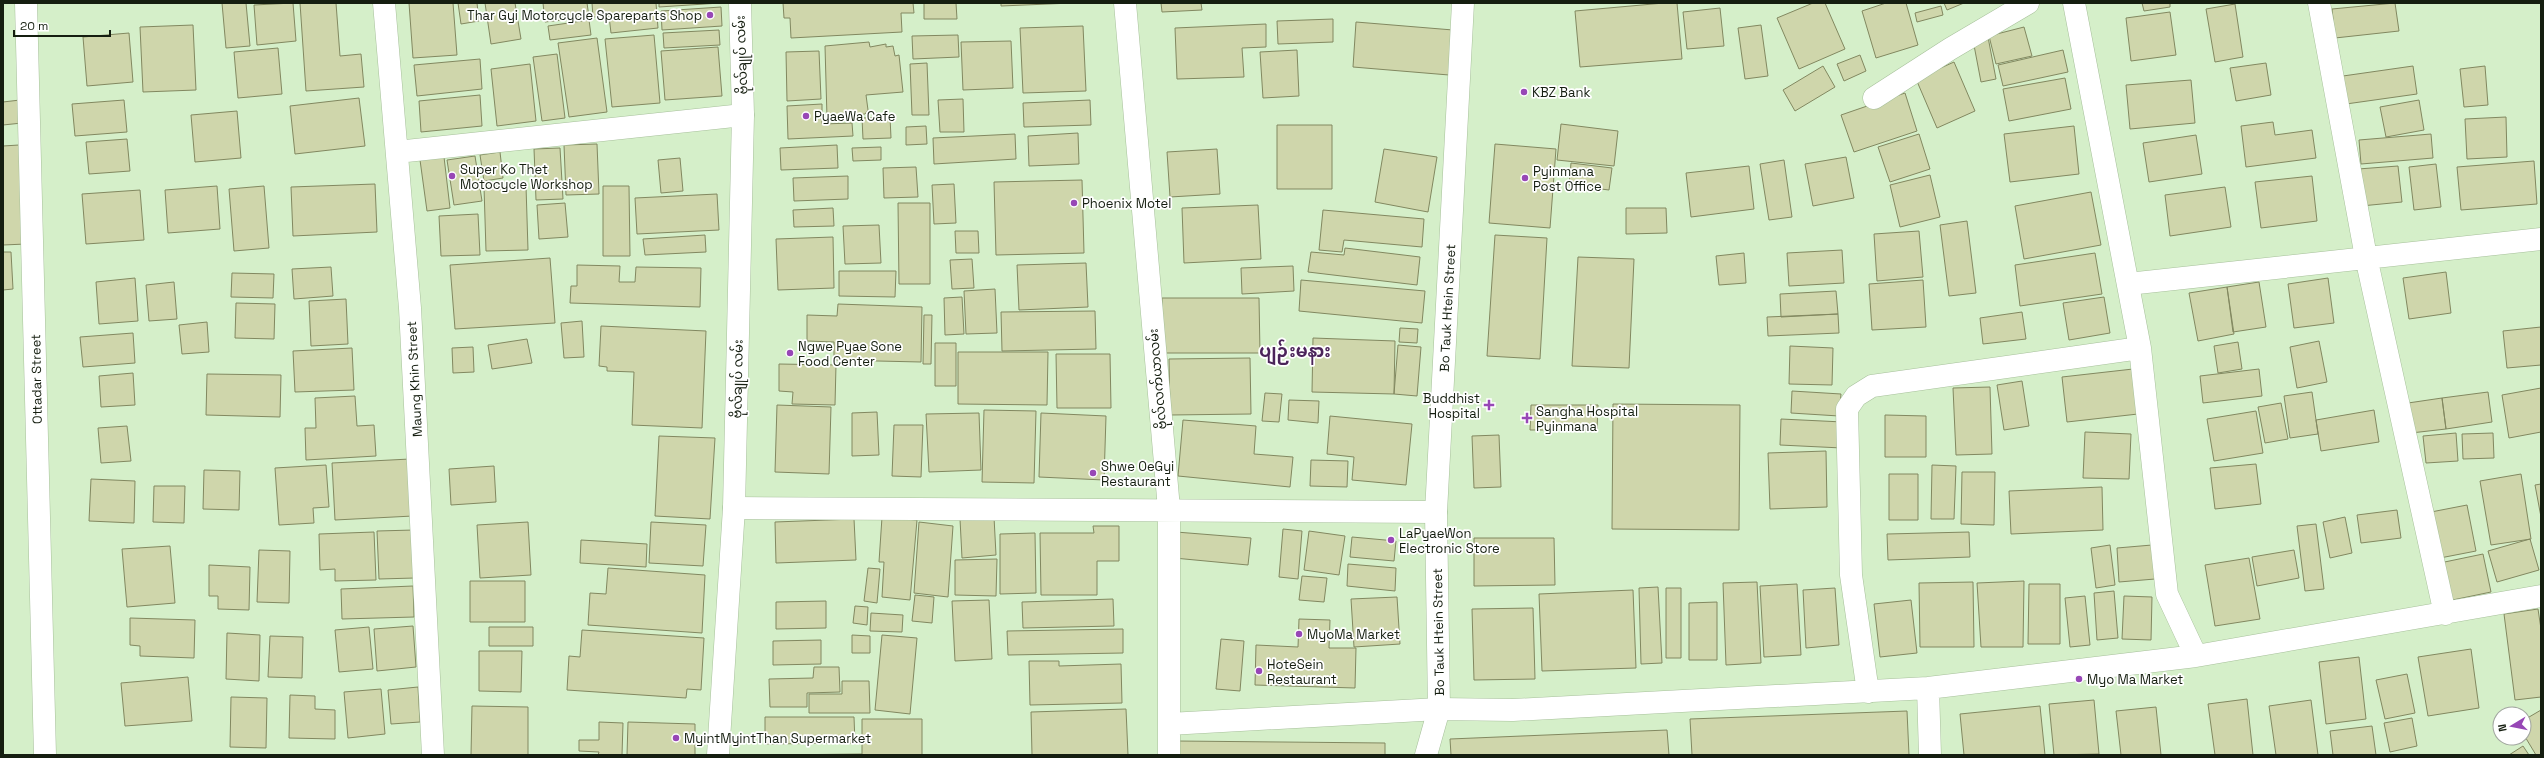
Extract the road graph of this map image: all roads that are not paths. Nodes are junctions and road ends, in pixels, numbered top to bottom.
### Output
1 (26, 3) edge
2 (384, 3) edge
3 (740, 3) edge
4 (1125, 3) edge
5 (1463, 3) edge
6 (2028, 3) edge
7 (2074, 3) edge
8 (2319, 3) edge
9 (1874, 98) dead end
10 (743, 114) junction
11 (397, 152) junction
12 (2541, 239) edge
13 (2366, 257) junction
14 (2128, 284) junction
15 (2140, 348) junction
16 (734, 508) junction
17 (1169, 509) junction
18 (1436, 512) junction
19 (2541, 596) edge
20 (2444, 614) junction
21 (2196, 656) junction
22 (1928, 688) junction
23 (1868, 692) junction
24 (1439, 709) junction
25 (1169, 724) junction
26 (45, 755) edge
27 (433, 755) edge
28 (718, 755) edge
29 (1169, 755) edge
30 (1426, 755) edge
31 (1930, 755) edge

1 - 26 street, Ottadar Street
2 - 11 street, Maung Khin Street
3 - 10 street, ဗိုလ်ချုပ် လမ်း
4 - 17 street, ဗိုလ်လက်ယာလမ်း
5 - 18 street, Bo Tauk Htein Street
6 - 9 street
7 - 14 street
8 - 13 street
10 - 11 street
10 - 16 street, ဗိုလ်ချုပ် လမ်း
11 - 27 street, Maung Khin Street
12 - 13 street
13 - 14 street
13 - 20 street
14 - 15 street
15 - 21 street
15 - 23 street
16 - 17 street
16 - 28 street, ဗိုလ်ချုပ် လမ်း
17 - 18 street
17 - 25 street, ဗိုလ်လက်ယာလမ်း
18 - 24 street, Bo Tauk Htein Street
19 - 20 street
20 - 21 street
21 - 22 street
22 - 23 street
22 - 31 street
23 - 24 street
24 - 25 street
24 - 30 street, Bo Tauk Htein Street
25 - 29 street, ဗိုလ်လက်ယာလမ်း

